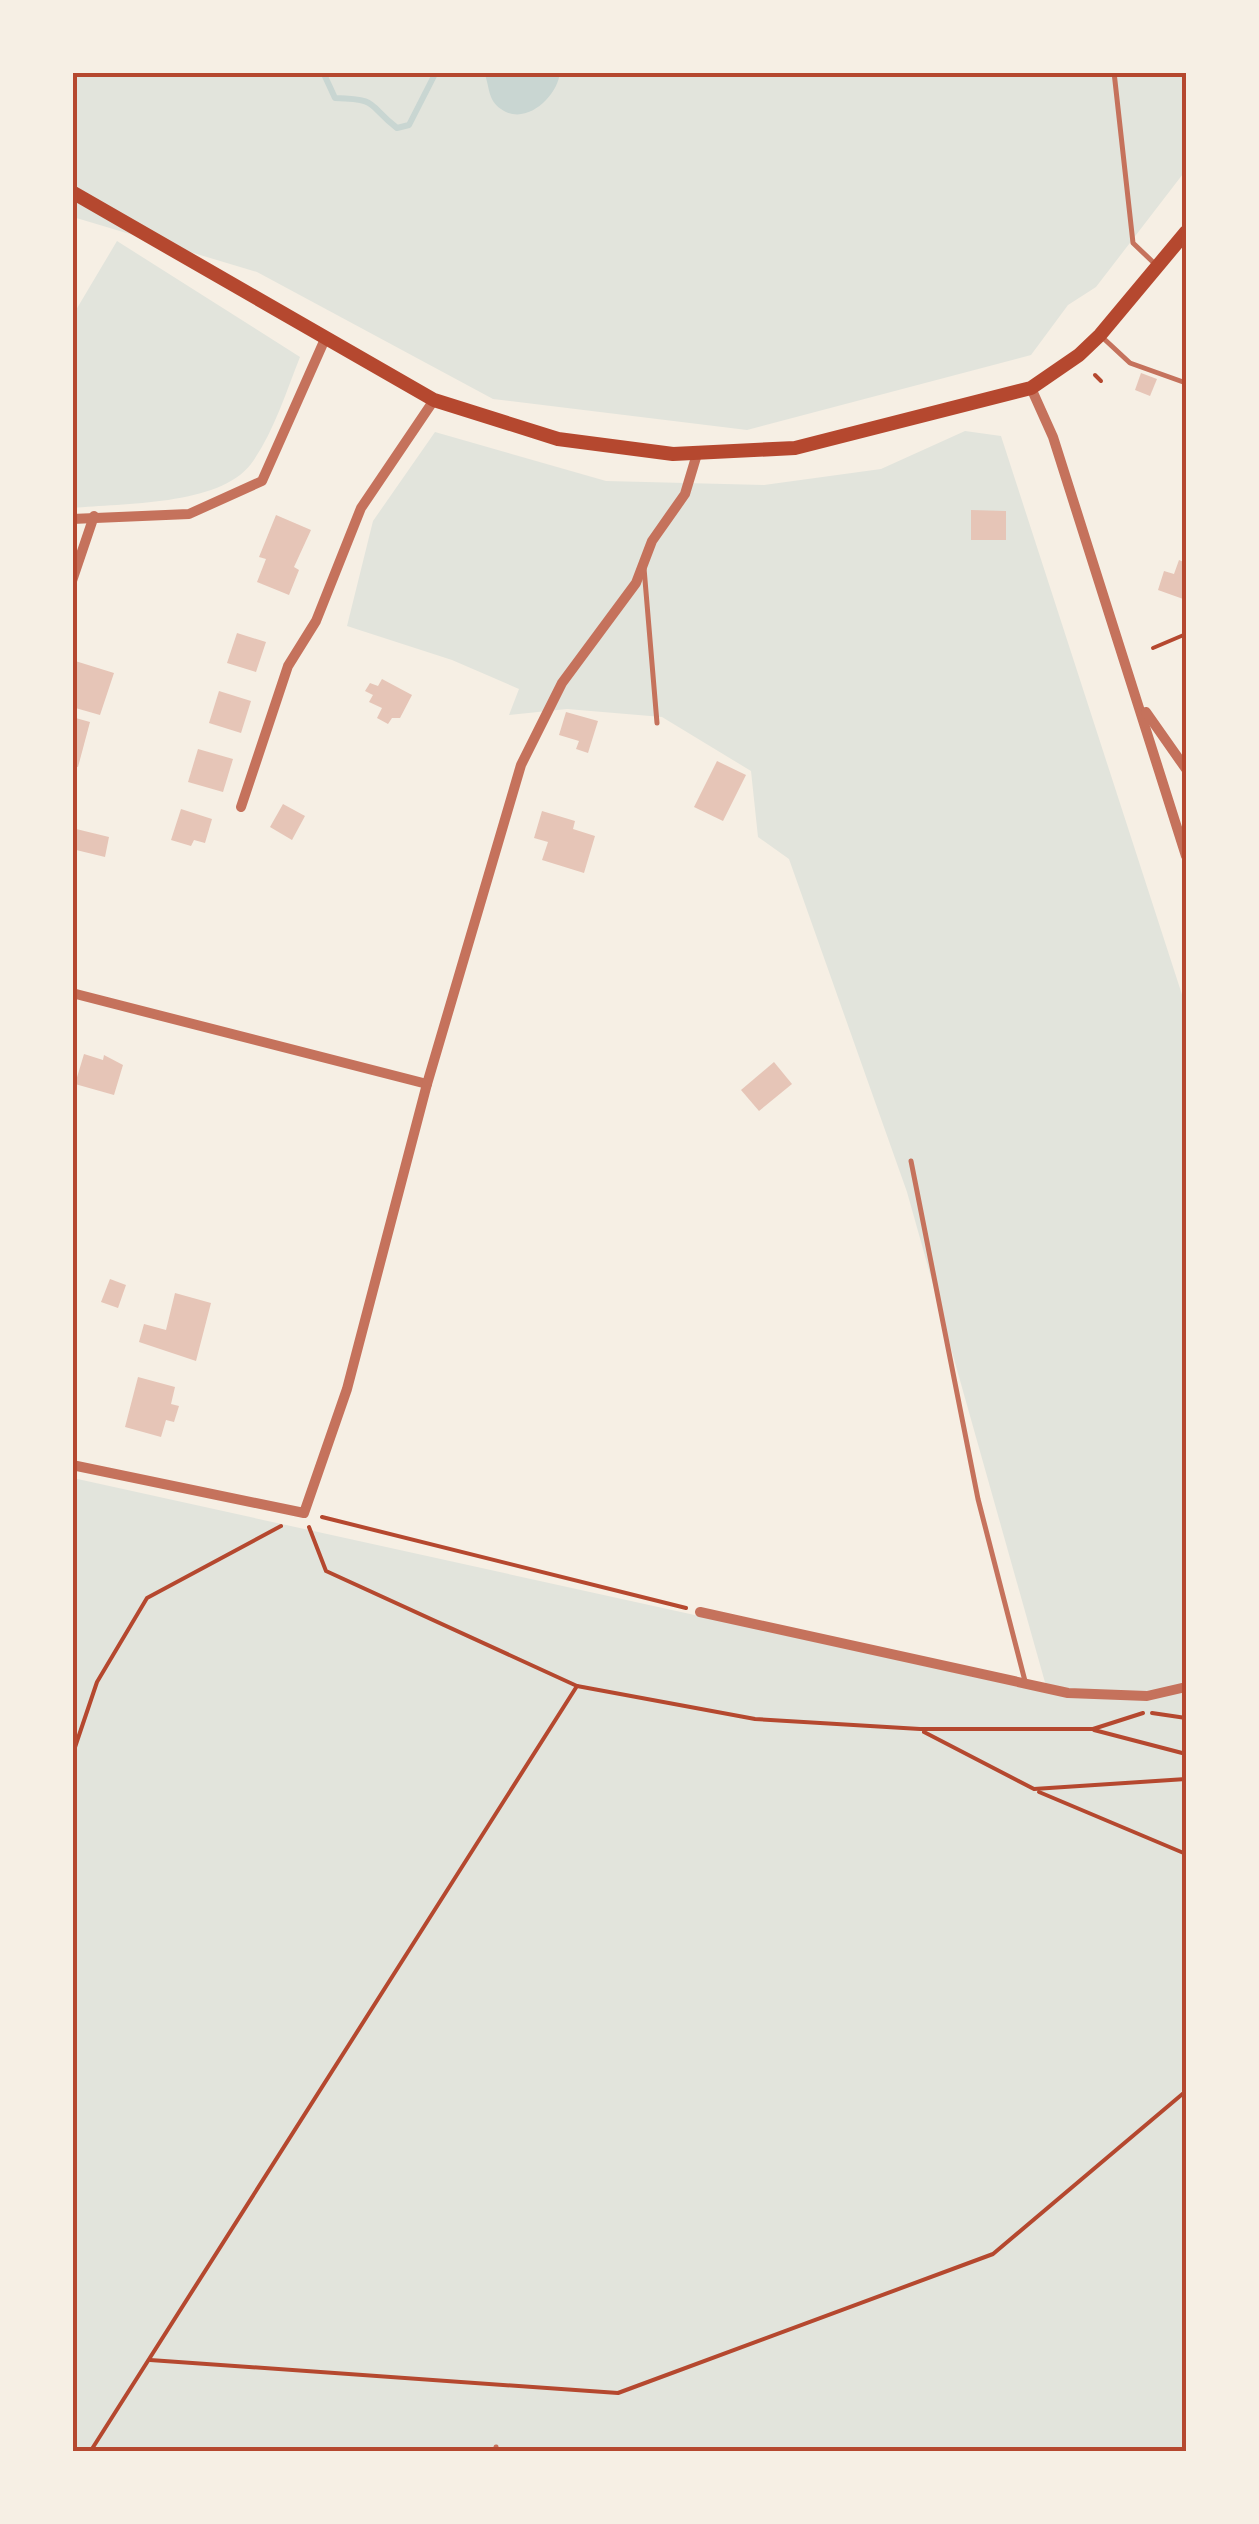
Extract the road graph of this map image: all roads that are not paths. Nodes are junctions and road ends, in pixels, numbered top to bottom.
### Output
1 (1114, 72) edge
2 (72, 192) edge
3 (1186, 232) edge
4 (1158, 267) junction
5 (1100, 335) junction
6 (325, 339) junction
7 (1186, 383) edge
8 (1031, 388) junction
9 (434, 400) junction
10 (697, 454) junction
11 (94, 516) junction
12 (72, 519) edge
13 (644, 565) junction
14 (72, 581) edge
15 (1140, 703) junction
16 (658, 722) dead end
17 (1186, 769) edge
18 (241, 807) dead end
19 (1186, 856) edge
20 (72, 993) edge
21 (427, 1084) junction
22 (911, 1161) dead end
23 (72, 1465) edge
24 (700, 1612) road end
25 (1026, 1684) junction
26 (1186, 1687) edge

1 - 4 lane
2 - 6 main road
3 - 4 main road
4 - 5 main road
5 - 7 lane
5 - 8 main road
6 - 9 main road
6 - 11 street
8 - 10 main road
8 - 15 street
9 - 10 main road
9 - 18 street
10 - 13 street
11 - 12 street
11 - 14 street
13 - 16 lane
13 - 21 street
15 - 17 street
15 - 19 street
20 - 21 street
21 - 23 street
22 - 25 lane
24 - 25 street
25 - 26 street

